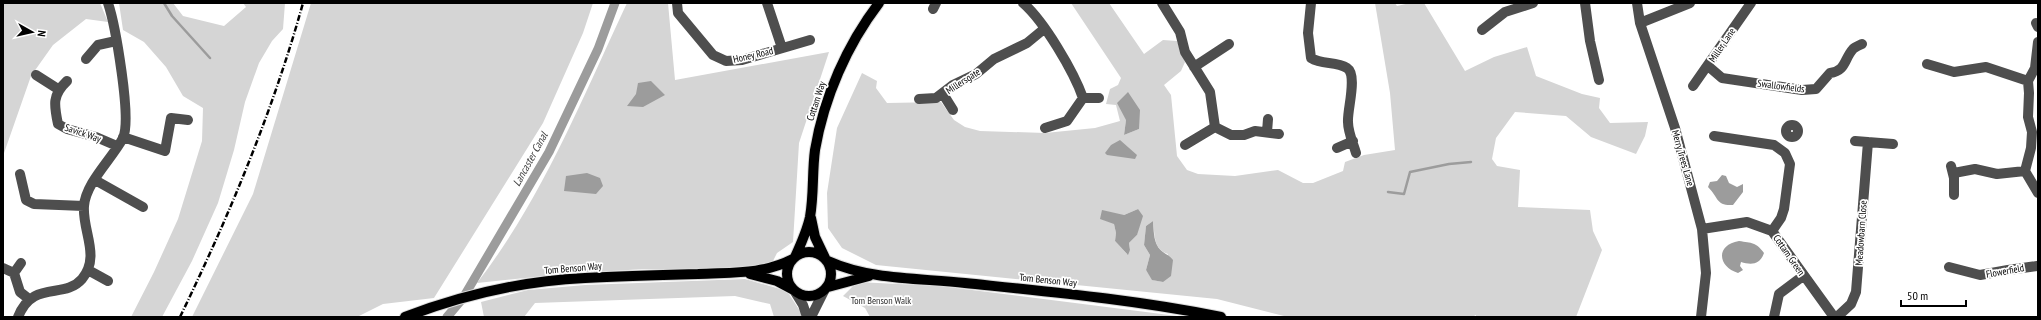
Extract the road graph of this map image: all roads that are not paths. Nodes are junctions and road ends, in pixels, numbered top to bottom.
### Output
1 (108, 3) edge
2 (677, 3) edge
3 (767, 3) edge
4 (1023, 3) edge
5 (1162, 3) edge
6 (1312, 3) edge
7 (1533, 3) edge
8 (1585, 3) edge
9 (1637, 3) edge
10 (1690, 3) edge
11 (1751, 3) edge
12 (876, 4) edge
13 (1640, 23) junction
14 (1044, 29) junction
15 (1482, 30) dead end
16 (810, 40) dead end
17 (116, 41) junction
18 (2038, 42) edge
19 (1229, 44) dead end
20 (1862, 44) dead end
21 (782, 48) junction
22 (86, 59) dead end
23 (1927, 64) dead end
24 (1708, 66) junction
25 (1194, 67) junction
26 (36, 75) dead end
27 (1599, 80) dead end
28 (2028, 80) junction
29 (67, 81) dead end
30 (1693, 86) dead end
31 (58, 90) junction
32 (943, 94) junction
33 (1082, 98) junction
34 (1099, 98) dead end
35 (919, 99) dead end
36 (953, 110) dead end
37 (1268, 119) dead end
38 (188, 120) dead end
39 (1215, 127) junction
40 (1045, 128) dead end
41 (1267, 132) junction
42 (1279, 134) dead end
43 (1788, 135) dead end
44 (1714, 136) dead end
45 (123, 137) junction
46 (1855, 140) dead end
47 (1353, 141) junction
48 (1868, 142) junction
49 (1893, 144) dead end
50 (1185, 145) dead end
51 (117, 146) junction
52 (1779, 147) junction
53 (1337, 148) dead end
54 (1356, 153) dead end
55 (2025, 171) junction
56 (20, 174) dead end
57 (95, 180) junction
58 (2038, 193) edge
59 (1954, 195) dead end
60 (84, 206) junction
61 (143, 207) dead end
62 (810, 216) junction
63 (1702, 229) junction
64 (1772, 231) junction
65 (794, 258) junction
66 (826, 259) junction
67 (20, 263) dead end
68 (2038, 266) edge
69 (1949, 267) dead end
70 (3, 268) edge
71 (88, 270) junction
72 (14, 273) junction
73 (748, 273) junction
74 (871, 275) junction
75 (1803, 276) junction
76 (108, 281) dead end
77 (826, 289) junction
78 (794, 290) junction
79 (29, 299) junction
80 (18, 317) edge
81 (405, 317) edge
82 (806, 317) edge
83 (811, 317) edge
84 (1221, 317) edge
85 (1701, 317) edge
86 (1774, 317) edge
87 (1834, 317) edge
88 (1838, 317) edge

1 - 17 street
2 - 21 street, Honey Road
3 - 21 street
4 - 14 street
5 - 25 street
6 - 47 street
7 - 15 street
8 - 27 street
9 - 13 street, Merry Trees Lane
10 - 13 street
11 - 24 street, Miller Lane
12 - 62 main road, Cottam Way
13 - 63 street, Merry Trees Lane
14 - 32 street, Millersgate
14 - 33 street
16 - 21 street, Honey Road
17 - 22 street
17 - 45 street
18 - 28 street
19 - 25 street
20 - 24 street, Swallowfields
23 - 28 street
24 - 30 street, Miller Lane
25 - 39 street
26 - 31 street
28 - 55 street
29 - 31 street
31 - 51 street, Savick Way
32 - 35 street, Millersgate
32 - 36 street
33 - 34 street
33 - 40 street
37 - 41 street
38 - 45 street
39 - 41 street
39 - 50 street
41 - 42 street
43 - 52 street
44 - 52 street
45 - 51 street
46 - 48 street
47 - 53 street
47 - 54 street
48 - 49 street
48 - 88 street, Meadowbarn Close
51 - 57 street
52 - 64 street
55 - 58 street
55 - 59 street
56 - 60 street
57 - 60 street
57 - 61 street
60 - 71 street
62 - 65 main road, Cottam Way
62 - 66 main road, Cottam Way
63 - 64 street, Cottam Green
63 - 85 street, Merry Trees Lane
64 - 75 street, Cottam Green
65 - 66 main road
65 - 73 main road, Tom Benson Way
65 - 78 main road
66 - 74 main road, Tom Benson Way
66 - 77 main road
67 - 72 street
68 - 69 street, Flowerfield
70 - 72 street
71 - 76 street
71 - 79 street
72 - 79 street
73 - 78 main road, Tom Benson Way
73 - 81 main road, Tom Benson Way
74 - 77 main road, Tom Benson Way
74 - 84 main road, Tom Benson Way
75 - 86 street
75 - 87 street, Cottam Green
77 - 78 main road
77 - 83 street
78 - 82 street
79 - 80 street

